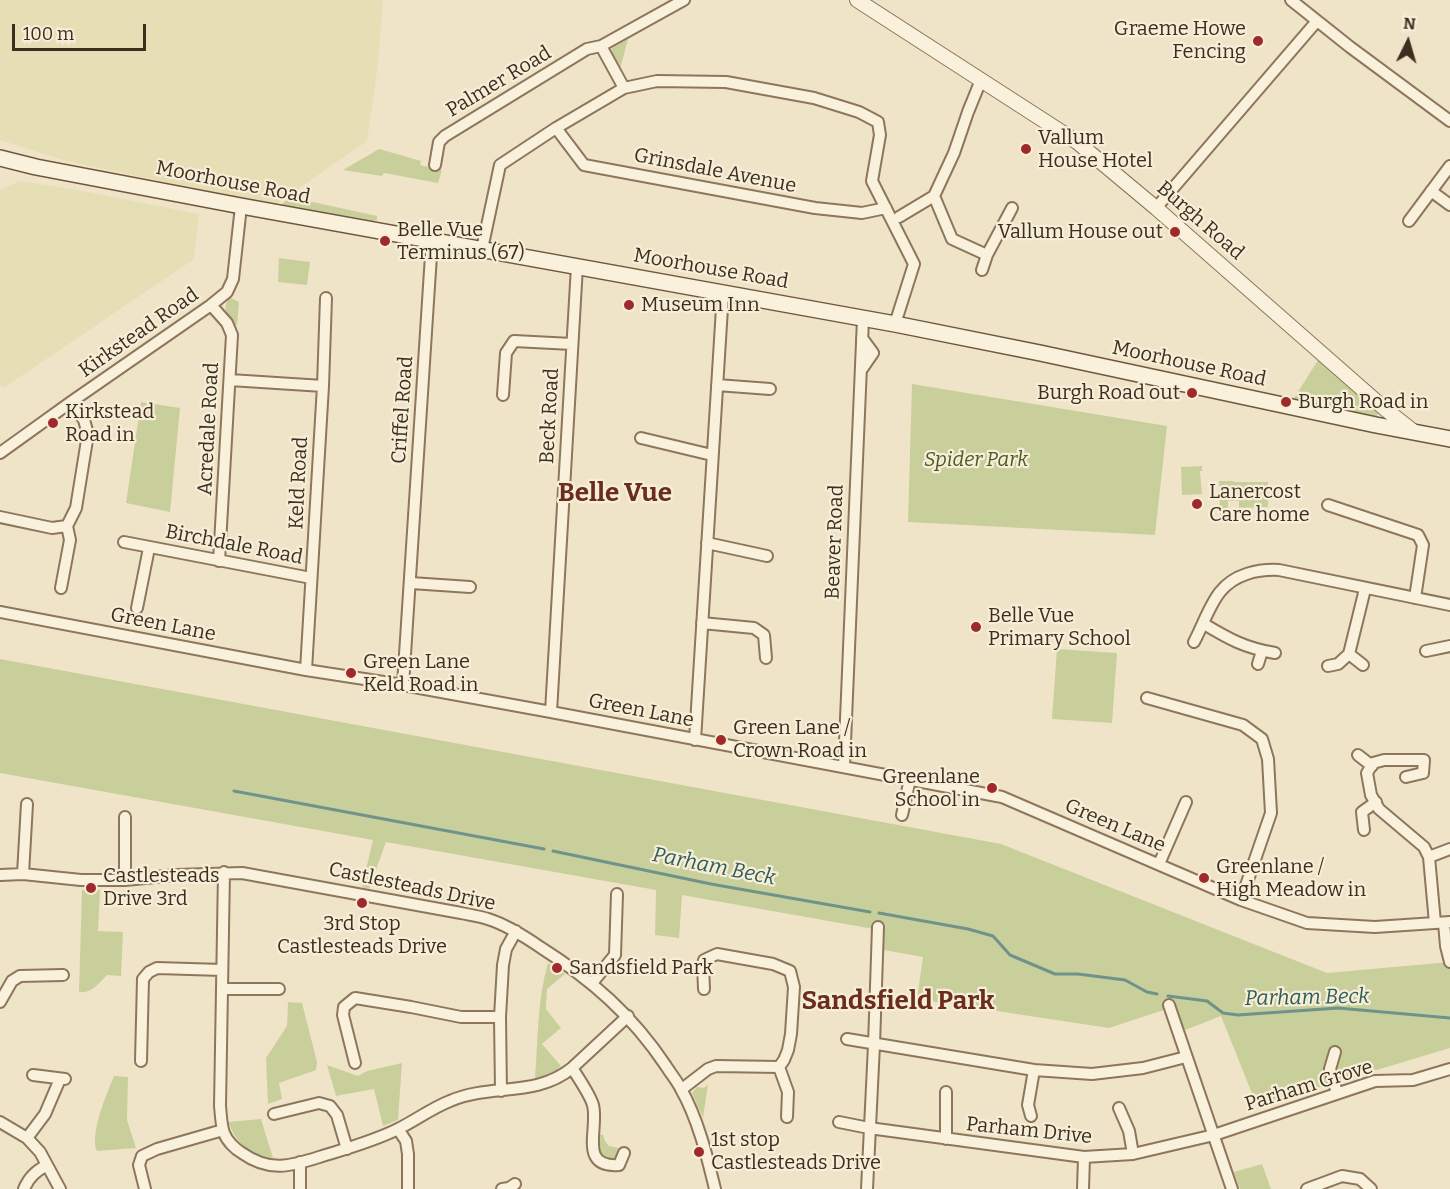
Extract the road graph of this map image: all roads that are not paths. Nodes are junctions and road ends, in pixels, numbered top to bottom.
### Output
1 (684, 0) edge
2 (857, 0) edge
3 (1291, 0) edge
4 (1317, 21) junction
5 (601, 46) junction
6 (981, 80) junction
7 (624, 88) junction
8 (1450, 120) edge
9 (556, 128) junction
10 (0, 158) edge
11 (435, 165) dead end
12 (1450, 166) edge
13 (1431, 191) junction
14 (934, 196) junction
15 (1450, 205) edge
16 (241, 206) junction
17 (886, 208) junction
18 (1012, 208) dead end
19 (1156, 208) junction
20 (899, 217) dead end
21 (1409, 221) dead end
22 (432, 240) junction
23 (482, 249) junction
24 (987, 255) junction
25 (577, 266) junction
26 (982, 270) dead end
27 (723, 292) junction
28 (326, 298) dead end
29 (211, 305) junction
30 (863, 319) junction
31 (895, 324) junction
32 (572, 344) junction
33 (230, 380) junction
34 (717, 385) junction
35 (322, 386) junction
36 (770, 389) dead end
37 (503, 395) dead end
38 (71, 402) junction
39 (1385, 409) junction
40 (1376, 425) junction
41 (1413, 431) junction
42 (641, 438) dead end
43 (1450, 439) edge
44 (0, 453) edge
45 (712, 455) junction
46 (1328, 505) dead end
47 (0, 517) edge
48 (67, 526) junction
49 (124, 542) dead end
50 (707, 543) junction
51 (149, 548) junction
52 (767, 555) dead end
53 (219, 561) junction
54 (311, 578) junction
55 (411, 583) junction
56 (470, 587) dead end
57 (61, 588) dead end
58 (1365, 589) junction
59 (1415, 598) junction
60 (1450, 605) edge
61 (137, 608) dead end
62 (0, 612) edge
63 (702, 623) junction
64 (1204, 624) junction
65 (1194, 642) dead end
66 (1450, 646) edge
67 (1262, 651) junction
68 (1426, 651) dead end
69 (1275, 653) dead end
70 (1349, 654) junction
71 (766, 658) dead end
72 (1258, 664) dead end
73 (1363, 665) dead end
74 (1328, 666) dead end
75 (306, 670) junction
76 (403, 685) junction
77 (1148, 698) dead end
78 (551, 712) junction
79 (695, 740) junction
80 (1358, 755) dead end
81 (844, 766) junction
82 (1372, 766) junction
83 (1406, 777) dead end
84 (910, 779) junction
85 (1186, 802) dead end
86 (1376, 802) junction
87 (27, 804) dead end
88 (902, 815) dead end
89 (125, 817) dead end
90 (1364, 830) dead end
91 (1450, 849) edge
92 (1429, 857) junction
93 (1159, 864) junction
94 (224, 872) junction
95 (23, 874) junction
96 (0, 875) edge
97 (125, 880) junction
98 (617, 894) dead end
99 (1241, 900) junction
100 (1443, 923) edge
101 (878, 927) dead end
102 (516, 931) junction
103 (1450, 962) edge
104 (222, 970) junction
105 (63, 975) dead end
106 (592, 983) junction
107 (279, 988) dead end
108 (222, 989) junction
109 (704, 989) dead end
110 (0, 1002) edge
111 (1169, 1005) dead end
112 (500, 1017) junction
113 (628, 1017) junction
114 (847, 1039) dead end
115 (874, 1045) junction
116 (1335, 1052) dead end
117 (1186, 1057) junction
118 (141, 1061) dead end
119 (355, 1063) dead end
120 (779, 1067) junction
121 (572, 1068) junction
122 (1450, 1069) edge
123 (1034, 1070) junction
124 (33, 1075) dead end
125 (681, 1089) junction
126 (501, 1091) junction
127 (946, 1092) dead end
128 (1337, 1093) junction
129 (1119, 1108) dead end
130 (274, 1114) dead end
131 (1031, 1116) dead end
132 (787, 1117) dead end
133 (0, 1122) edge
134 (839, 1122) dead end
135 (869, 1128) junction
136 (398, 1129) junction
137 (223, 1130) junction
138 (1214, 1135) junction
139 (27, 1138) junction
140 (946, 1139) junction
141 (346, 1149) junction
142 (624, 1153) dead end
143 (1133, 1154) junction
144 (1084, 1157) junction
145 (300, 1162) junction
146 (47, 1165) junction
147 (515, 1184) dead end
148 (24, 1189) edge
149 (60, 1189) edge
150 (145, 1189) edge
151 (300, 1189) edge
152 (408, 1189) edge
153 (502, 1189) edge
154 (715, 1189) edge
155 (867, 1189) edge
156 (1083, 1189) edge
157 (1232, 1189) edge
158 (1307, 1189) edge
159 (1371, 1189) edge

1 - 5 street, Palmer Road
2 - 6 street, Burgh Road
3 - 4 street
4 - 8 street
4 - 19 street
5 - 7 street
5 - 11 street, Palmer Road
6 - 14 street
6 - 19 street, Burgh Road
7 - 9 street
7 - 17 street
9 - 17 street, Grinsdale Avenue
9 - 23 street
10 - 16 main road, Moorhouse Road
12 - 13 street
13 - 15 street
13 - 21 street
14 - 20 street
14 - 24 street
16 - 22 main road, Moorhouse Road
16 - 29 street, Kirkstead Road
17 - 31 street
18 - 24 street
19 - 39 street, Burgh Road
22 - 23 main road, Moorhouse Road
22 - 55 street, Criffel Road
23 - 25 main road, Moorhouse Road
24 - 26 street
25 - 27 main road, Moorhouse Road
25 - 32 street, Beck Road
27 - 30 main road, Moorhouse Road
27 - 34 street
28 - 35 street, Keld Road
29 - 33 street, Acredale Road
29 - 38 street, Kirkstead Road
30 - 31 main road, Moorhouse Road
30 - 81 street, Beaver Road
31 - 40 main road, Moorhouse Road
32 - 37 street
32 - 78 street, Beck Road
33 - 35 street
33 - 53 street, Acredale Road
34 - 36 street
34 - 45 street
35 - 54 street, Keld Road
38 - 44 street, Kirkstead Road
38 - 48 street
39 - 40 street
39 - 41 street, Burgh Road
40 - 41 main road, Moorhouse Road
41 - 43 main road, Moorhouse Road
42 - 45 street
45 - 50 street
46 - 59 street
47 - 48 street
48 - 57 street
49 - 51 street, Birchdale Road
50 - 52 street
50 - 63 street
51 - 53 street, Birchdale Road
51 - 61 street, Birchdale Road
53 - 54 street, Birchdale Road
54 - 75 street, Keld Road
55 - 56 street
55 - 76 street, Criffel Road
58 - 59 street
58 - 64 street
58 - 70 street
59 - 60 street
62 - 75 street, Green Lane
63 - 71 street
63 - 79 street
64 - 65 street
64 - 67 street
66 - 68 street
67 - 69 street
67 - 72 street
70 - 73 street
70 - 74 street
75 - 76 street, Green Lane
76 - 78 street, Green Lane
77 - 99 street
78 - 79 street, Green Lane
79 - 81 street, Green Lane
80 - 82 street
81 - 84 street, Green Lane
82 - 83 street
82 - 86 street
84 - 88 street
84 - 93 street, Green Lane
85 - 93 street
86 - 90 street
86 - 92 street
87 - 95 street
89 - 97 street
91 - 92 street
92 - 100 street
93 - 99 street, Green Lane
94 - 97 street, Castlesteads Drive
94 - 102 street, Castlesteads Drive
94 - 104 street
95 - 96 street, Castlesteads Drive
95 - 97 street, Castlesteads Drive
98 - 106 street
99 - 100 street, Green Lane
100 - 103 street
101 - 115 street
102 - 106 street, Castlesteads Drive
102 - 112 street
104 - 108 street
104 - 118 street
105 - 110 street
106 - 113 street, Castlesteads Drive
107 - 108 street
108 - 137 street
109 - 120 street
111 - 117 street
112 - 119 street
112 - 126 street
113 - 121 street
113 - 125 street, Castlesteads Drive
114 - 115 street
115 - 123 street
115 - 135 street
116 - 128 street
117 - 123 street
117 - 138 street
120 - 125 street
120 - 132 street
121 - 126 street
121 - 142 street
122 - 128 street, Parham Grove
123 - 131 street
124 - 139 street
125 - 154 street, Castlesteads Drive
126 - 136 street
127 - 140 street
128 - 138 street, Parham Grove
129 - 143 street
130 - 141 street
133 - 139 street
134 - 135 street, Parham Drive
135 - 140 street, Parham Drive
135 - 155 street
136 - 141 street
136 - 152 street
137 - 145 street
137 - 150 street
138 - 143 street, Parham Drive
138 - 157 street
139 - 146 street
140 - 144 street, Parham Drive
141 - 145 street
143 - 144 street, Parham Drive
144 - 156 street
145 - 151 street
146 - 148 street
146 - 149 street
147 - 153 street
158 - 159 street

